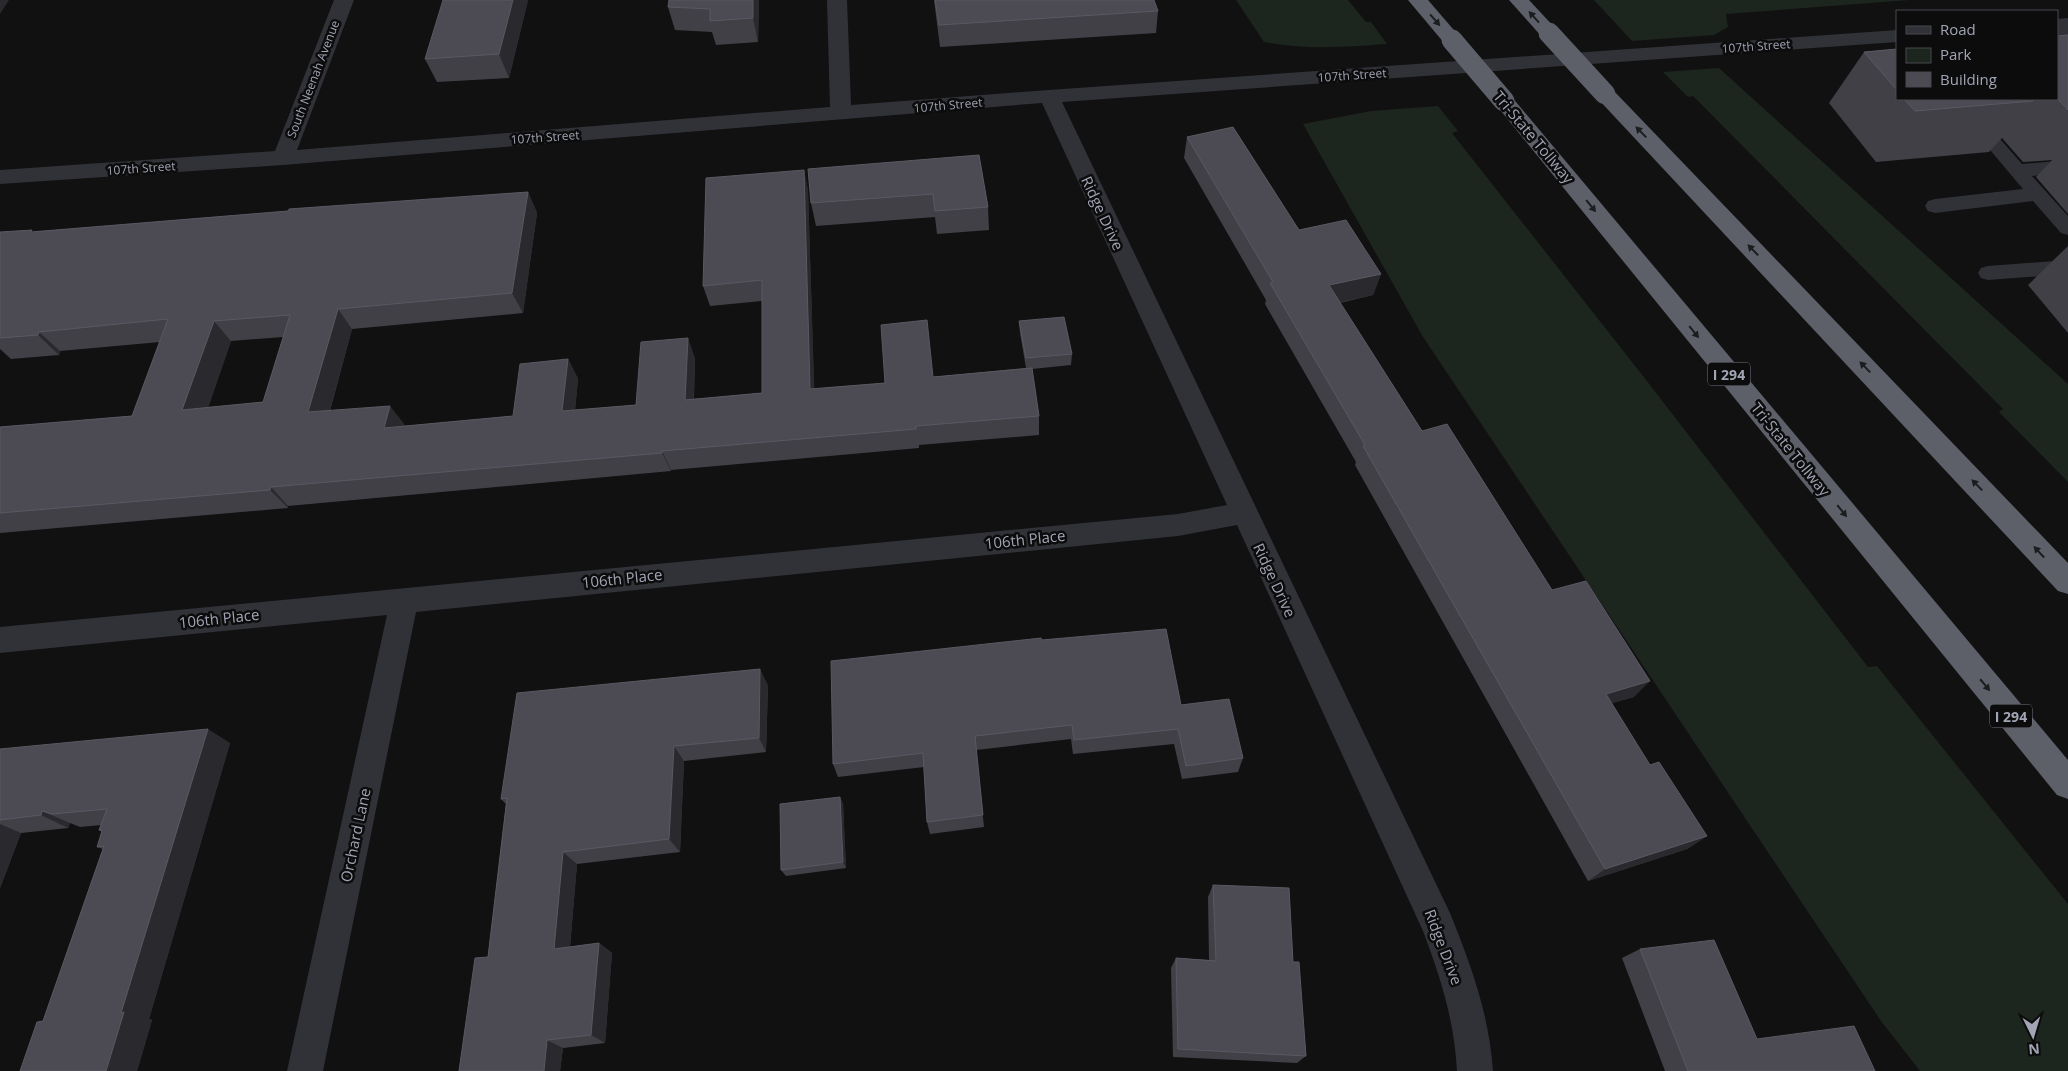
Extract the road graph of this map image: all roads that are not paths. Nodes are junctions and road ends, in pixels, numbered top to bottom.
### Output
1 (344, 0) edge
2 (837, 0) edge
3 (1418, 0) edge
4 (1518, 0) edge
5 (2058, 30) edge
6 (1896, 36) edge
7 (2068, 40) edge
8 (1049, 96) junction
9 (1957, 100) edge
10 (840, 114) junction
11 (283, 158) junction
12 (2068, 166) edge
13 (2017, 170) junction
14 (0, 177) edge
15 (2037, 194) junction
16 (1935, 206) dead end
17 (2068, 228) edge
18 (2068, 266) edge
19 (1988, 273) dead end
20 (1243, 513) junction
21 (2068, 582) edge
22 (404, 600) junction
23 (0, 640) edge
24 (2068, 784) edge
25 (305, 1071) edge
26 (1474, 1071) edge

1 - 11 street, South Neenah Avenue
2 - 10 street
3 -> 24 highway, Tri-State Tollway / I 294, bridge
21 -> 4 highway, bridge
5 - 7 lane
6 - 8 street, 107th Street
8 - 10 street, 107th Street
8 - 20 street, Ridge Drive
9 - 13 lane
10 - 11 street, 107th Street
11 - 14 street, 107th Street
12 - 13 lane
13 - 15 lane
15 - 16 lane
15 - 17 lane
18 - 19 lane
20 - 22 street, 106th Place
20 - 26 street, Ridge Drive
22 - 23 street, 106th Place
22 - 25 street, Orchard Lane

